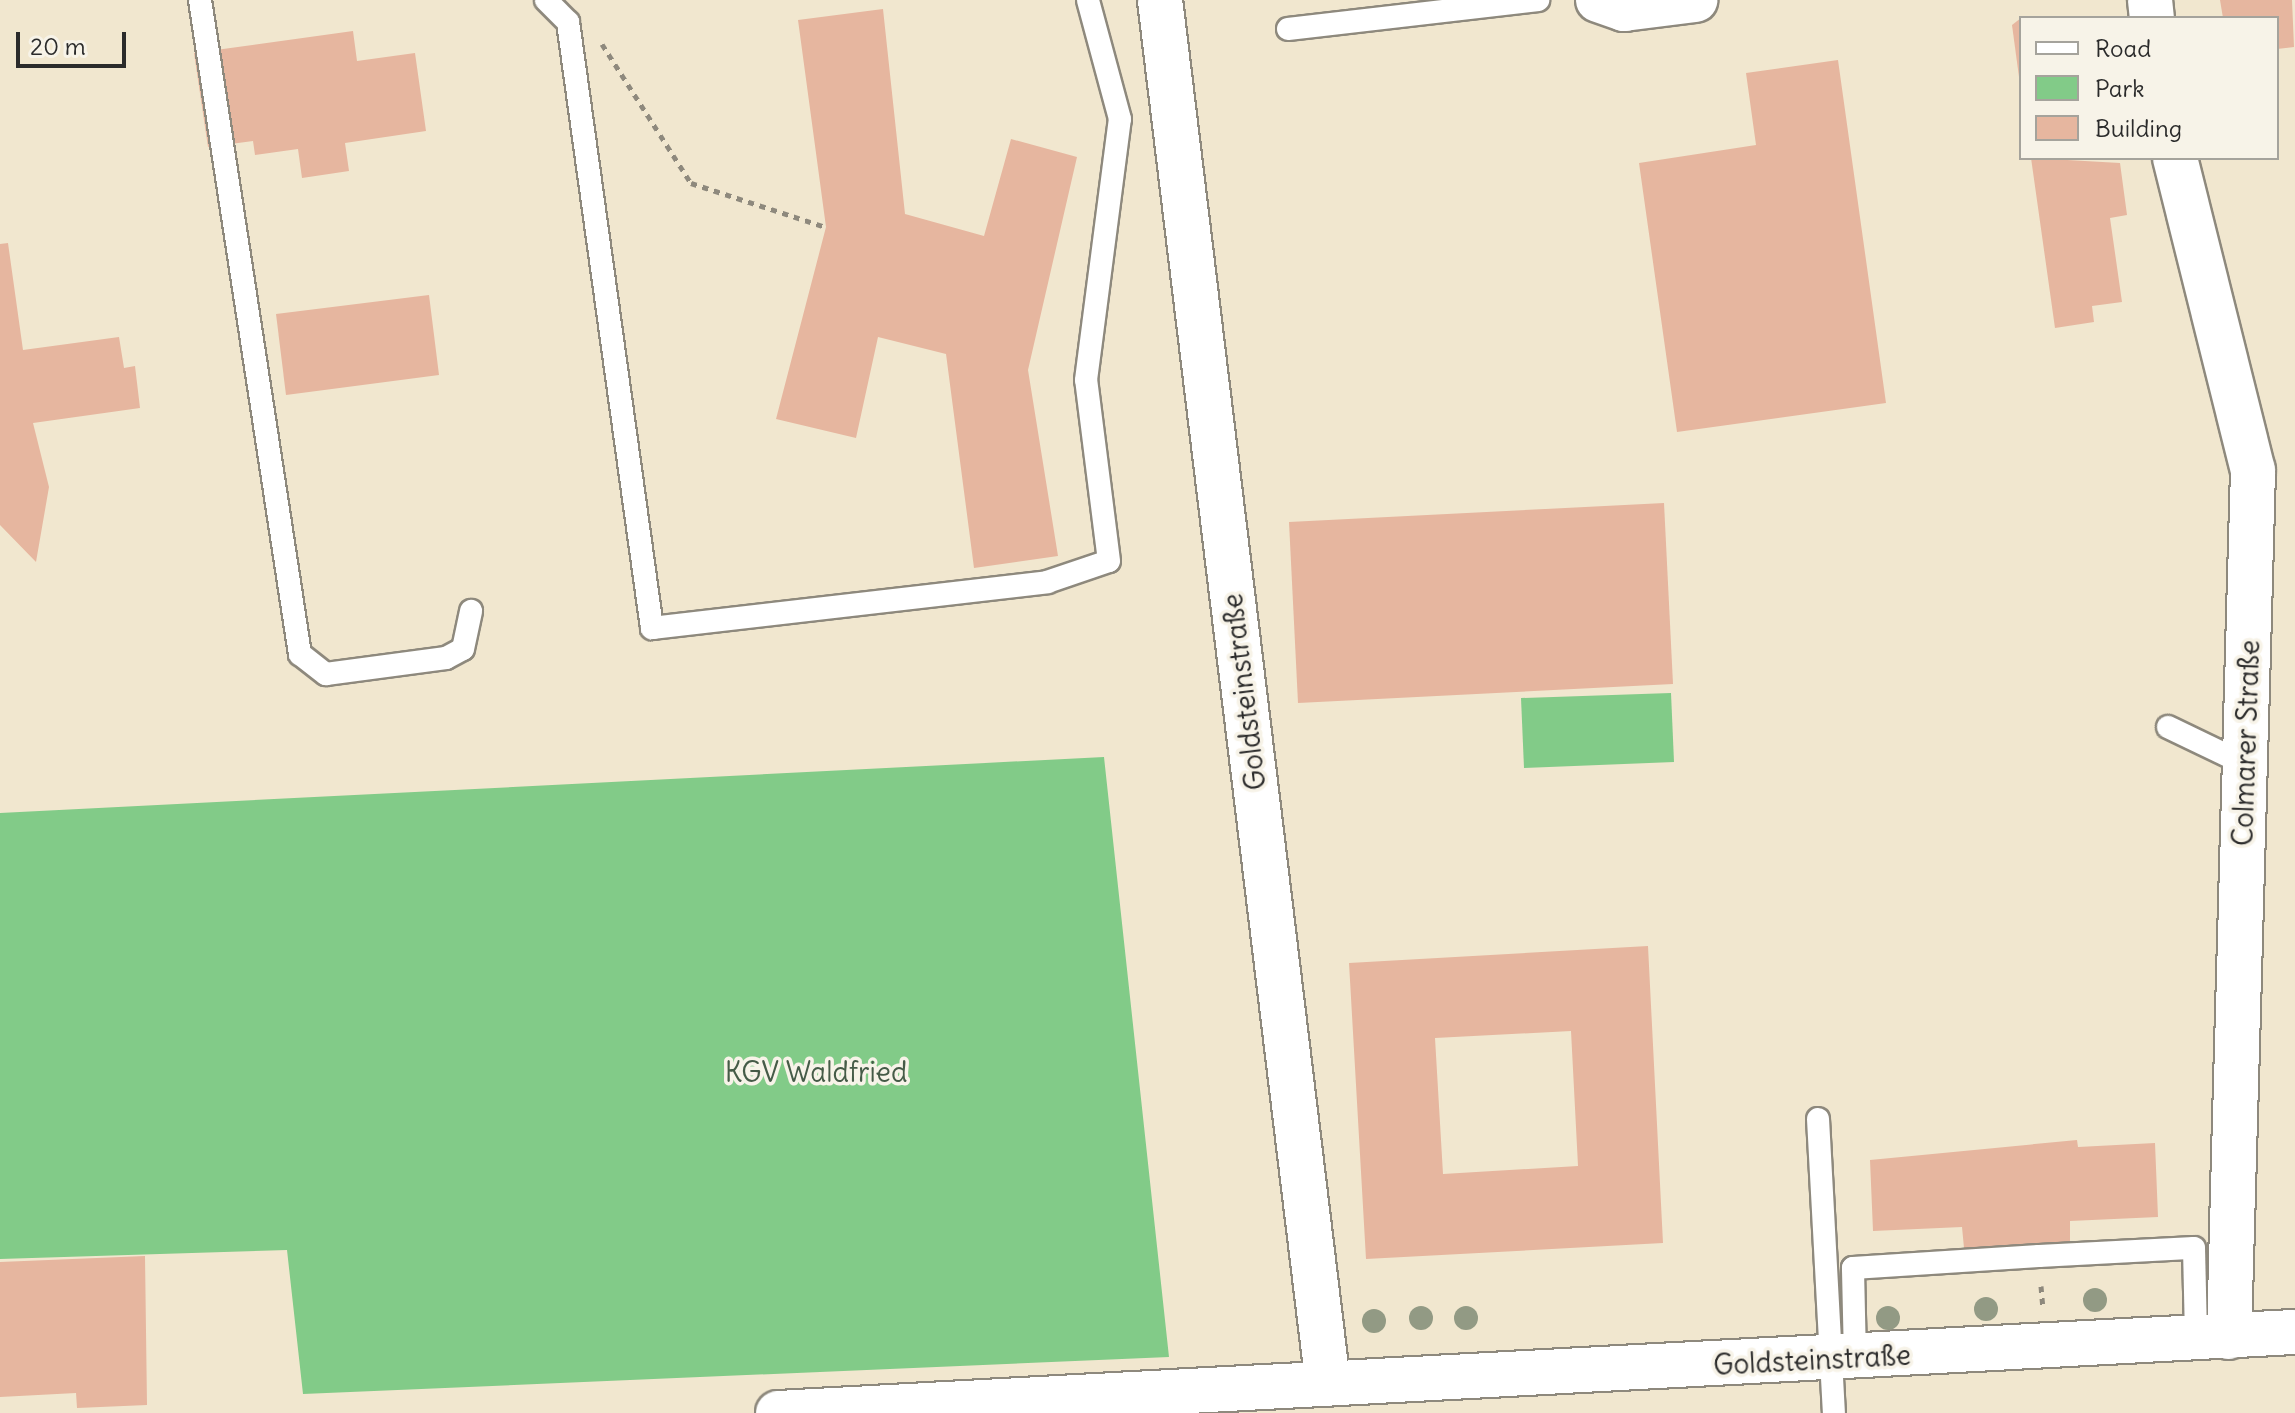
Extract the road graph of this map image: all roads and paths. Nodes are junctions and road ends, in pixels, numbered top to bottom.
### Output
1 (200, 0) edge
2 (546, 0) edge
3 (1088, 0) edge
4 (1160, 0) edge
5 (1538, 0) edge
6 (1598, 0) edge
7 (1695, 0) edge
8 (568, 22) junction
9 (1288, 29) dead end
10 (2176, 160) edge
11 (826, 227) dead end
12 (471, 611) dead end
13 (2168, 727) dead end
14 (2245, 764) junction
15 (1818, 1119) dead end
16 (2039, 1256) junction
17 (2044, 1314) dead end
18 (2295, 1332) edge
19 (2212, 1338) junction
20 (1844, 1359) junction
21 (1328, 1384) junction
22 (1008, 1408) edge
23 (778, 1413) edge
24 (1834, 1413) edge

1 - 12 lane
2 - 8 lane
3 - 8 lane
4 - 21 street, Goldsteinstraße
5 - 9 lane
6 - 7 street
8 - 11 path
10 - 14 street, Colmarer Straße
13 - 14 lane
14 - 19 street, Colmarer Straße
15 - 20 lane
16 - 17 path
16 - 19 lane
16 - 20 lane
18 - 19 street, Goldsteinstraße
19 - 20 street, Goldsteinstraße
20 - 21 street, Goldsteinstraße
20 - 24 lane
21 - 22 street, Goldsteinstraße
22 - 23 street, Goldsteinstraße

